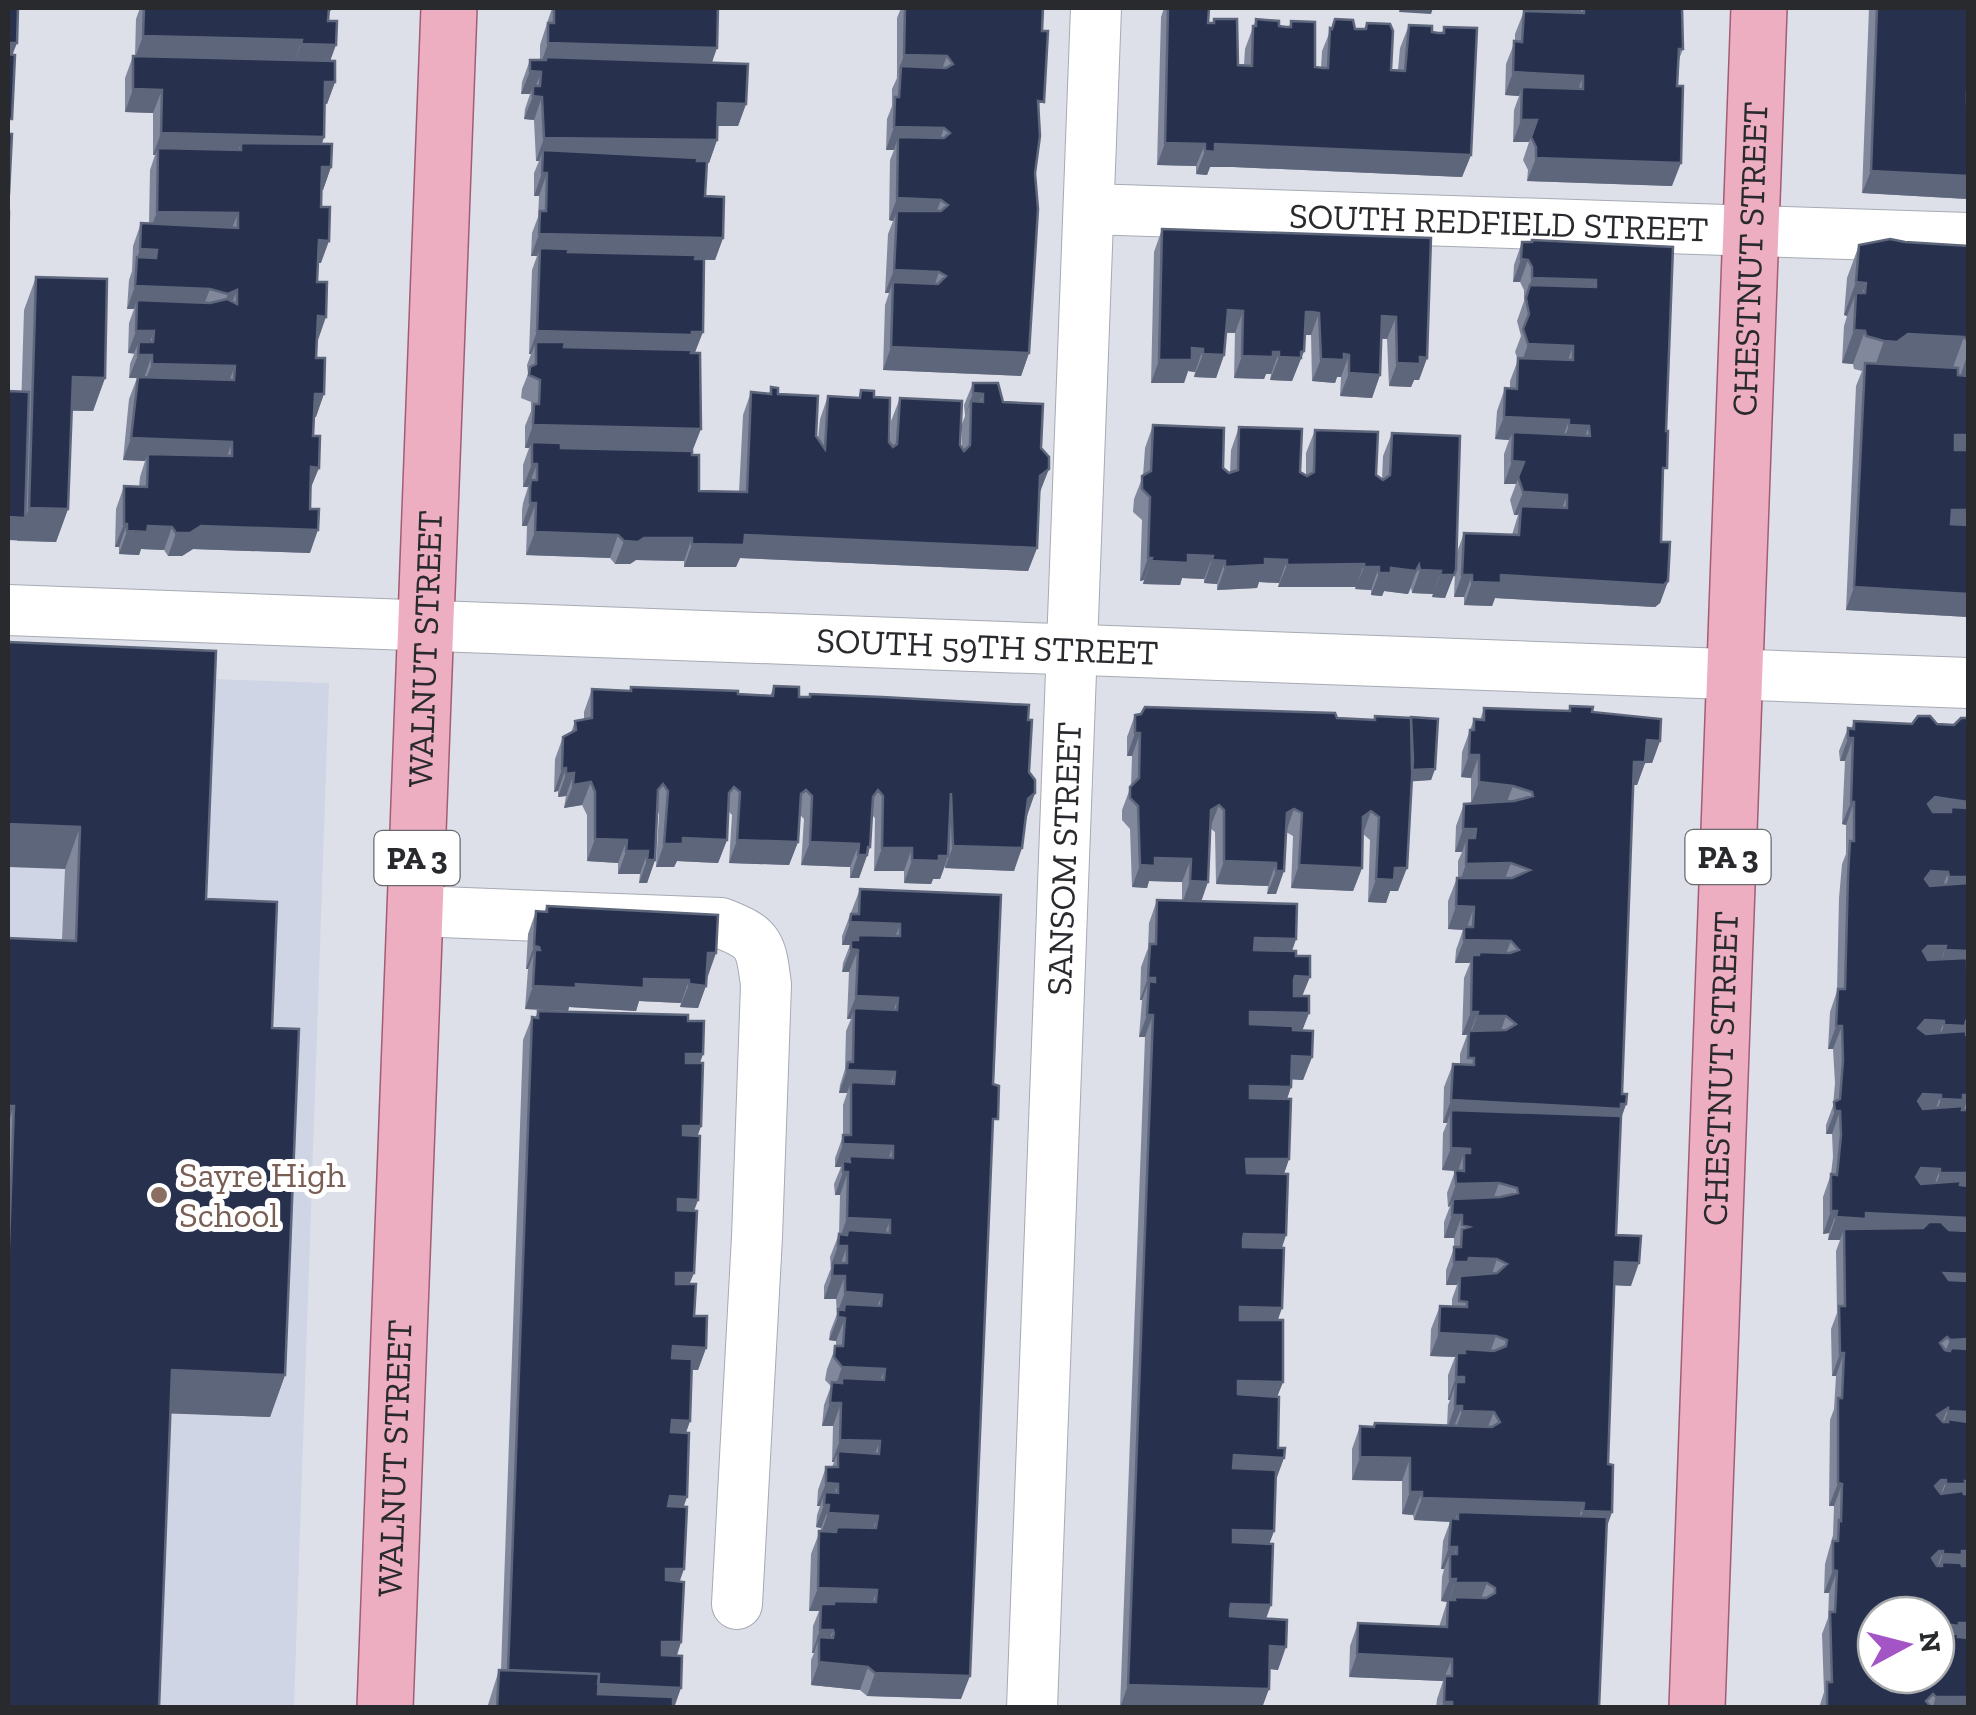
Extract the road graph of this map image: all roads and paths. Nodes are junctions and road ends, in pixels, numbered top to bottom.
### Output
1 (449, 8) edge
2 (1096, 8) edge
3 (1759, 8) edge
4 (1089, 209) junction
5 (1751, 228) junction
6 (1968, 238) edge
7 (8, 610) edge
8 (426, 626) junction
9 (1073, 651) junction
10 (1735, 674) junction
11 (1968, 683) edge
12 (415, 911) junction
13 (737, 1604) dead end
14 (385, 1708) edge
15 (1032, 1708) edge
16 (1697, 1708) edge

1 - 8 main road, WALNUT STREET / PA 3
2 - 4 street, SANSOM STREET
3 - 5 main road, CHESTNUT STREET / PA 3
4 - 5 street, SOUTH REDFIELD STREET
4 - 9 street, SANSOM STREET
5 - 6 street, SOUTH REDFIELD STREET
5 - 10 main road, CHESTNUT STREET / PA 3
7 - 8 street, SOUTH 59TH STREET
8 - 9 street, SOUTH 59TH STREET
8 - 12 main road, WALNUT STREET / PA 3
9 - 10 street, SOUTH 59TH STREET
9 - 15 street, SANSOM STREET
10 - 11 street, SOUTH 59TH STREET
10 - 16 main road, CHESTNUT STREET / PA 3
12 - 13 street
12 - 14 main road, WALNUT STREET / PA 3

